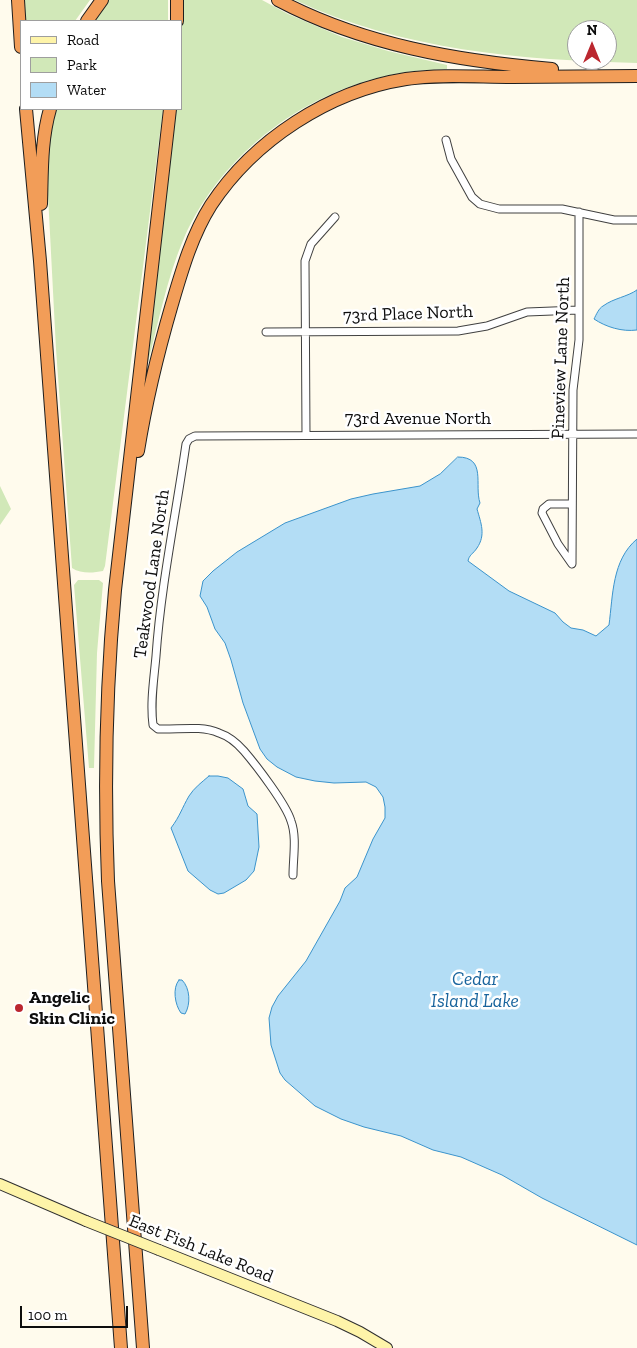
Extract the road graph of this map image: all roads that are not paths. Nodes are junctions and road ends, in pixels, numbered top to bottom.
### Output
1 (18, 0) edge
2 (102, 0) edge
3 (178, 0) edge
4 (278, 0) edge
5 (88, 20) edge
6 (177, 20) edge
7 (20, 31) edge
8 (637, 76) edge
9 (26, 110) edge
10 (50, 110) edge
11 (170, 110) edge
12 (446, 140) dead end
13 (579, 212) junction
14 (335, 217) dead end
15 (637, 220) edge
16 (40, 261) junction
17 (578, 310) junction
18 (266, 332) dead end
19 (305, 332) junction
20 (573, 434) junction
21 (637, 434) edge
22 (306, 435) junction
23 (198, 436) joint
24 (572, 504) junction
25 (121, 532) junction
26 (292, 875) dead end
27 (0, 1184) edge
28 (121, 1348) edge
29 (143, 1348) edge
30 (388, 1348) edge

1 - 7 highway
2 - 5 highway
3 - 6 highway
4 - 8 highway
8 - 25 highway
9 - 16 highway
10 - 16 highway
11 - 25 highway
12 - 13 street
13 - 15 street
13 - 17 street, Pineview Lane North
14 - 19 street
16 - 28 highway
17 - 19 street, 73rd Place North
17 - 20 street, Pineview Lane North
18 - 19 street, 73rd Place North
19 - 22 street
20 - 21 street, 73rd Avenue North
20 - 22 street, 73rd Avenue North
20 - 24 street, Pineview Lane North
22 - 23 street, 73rd Avenue North
23 - 26 street, Teakwood Lane North
24 - 24 street, Pineview Lane North
25 - 29 highway
27 - 30 street, East Fish Lake Road, bridge

